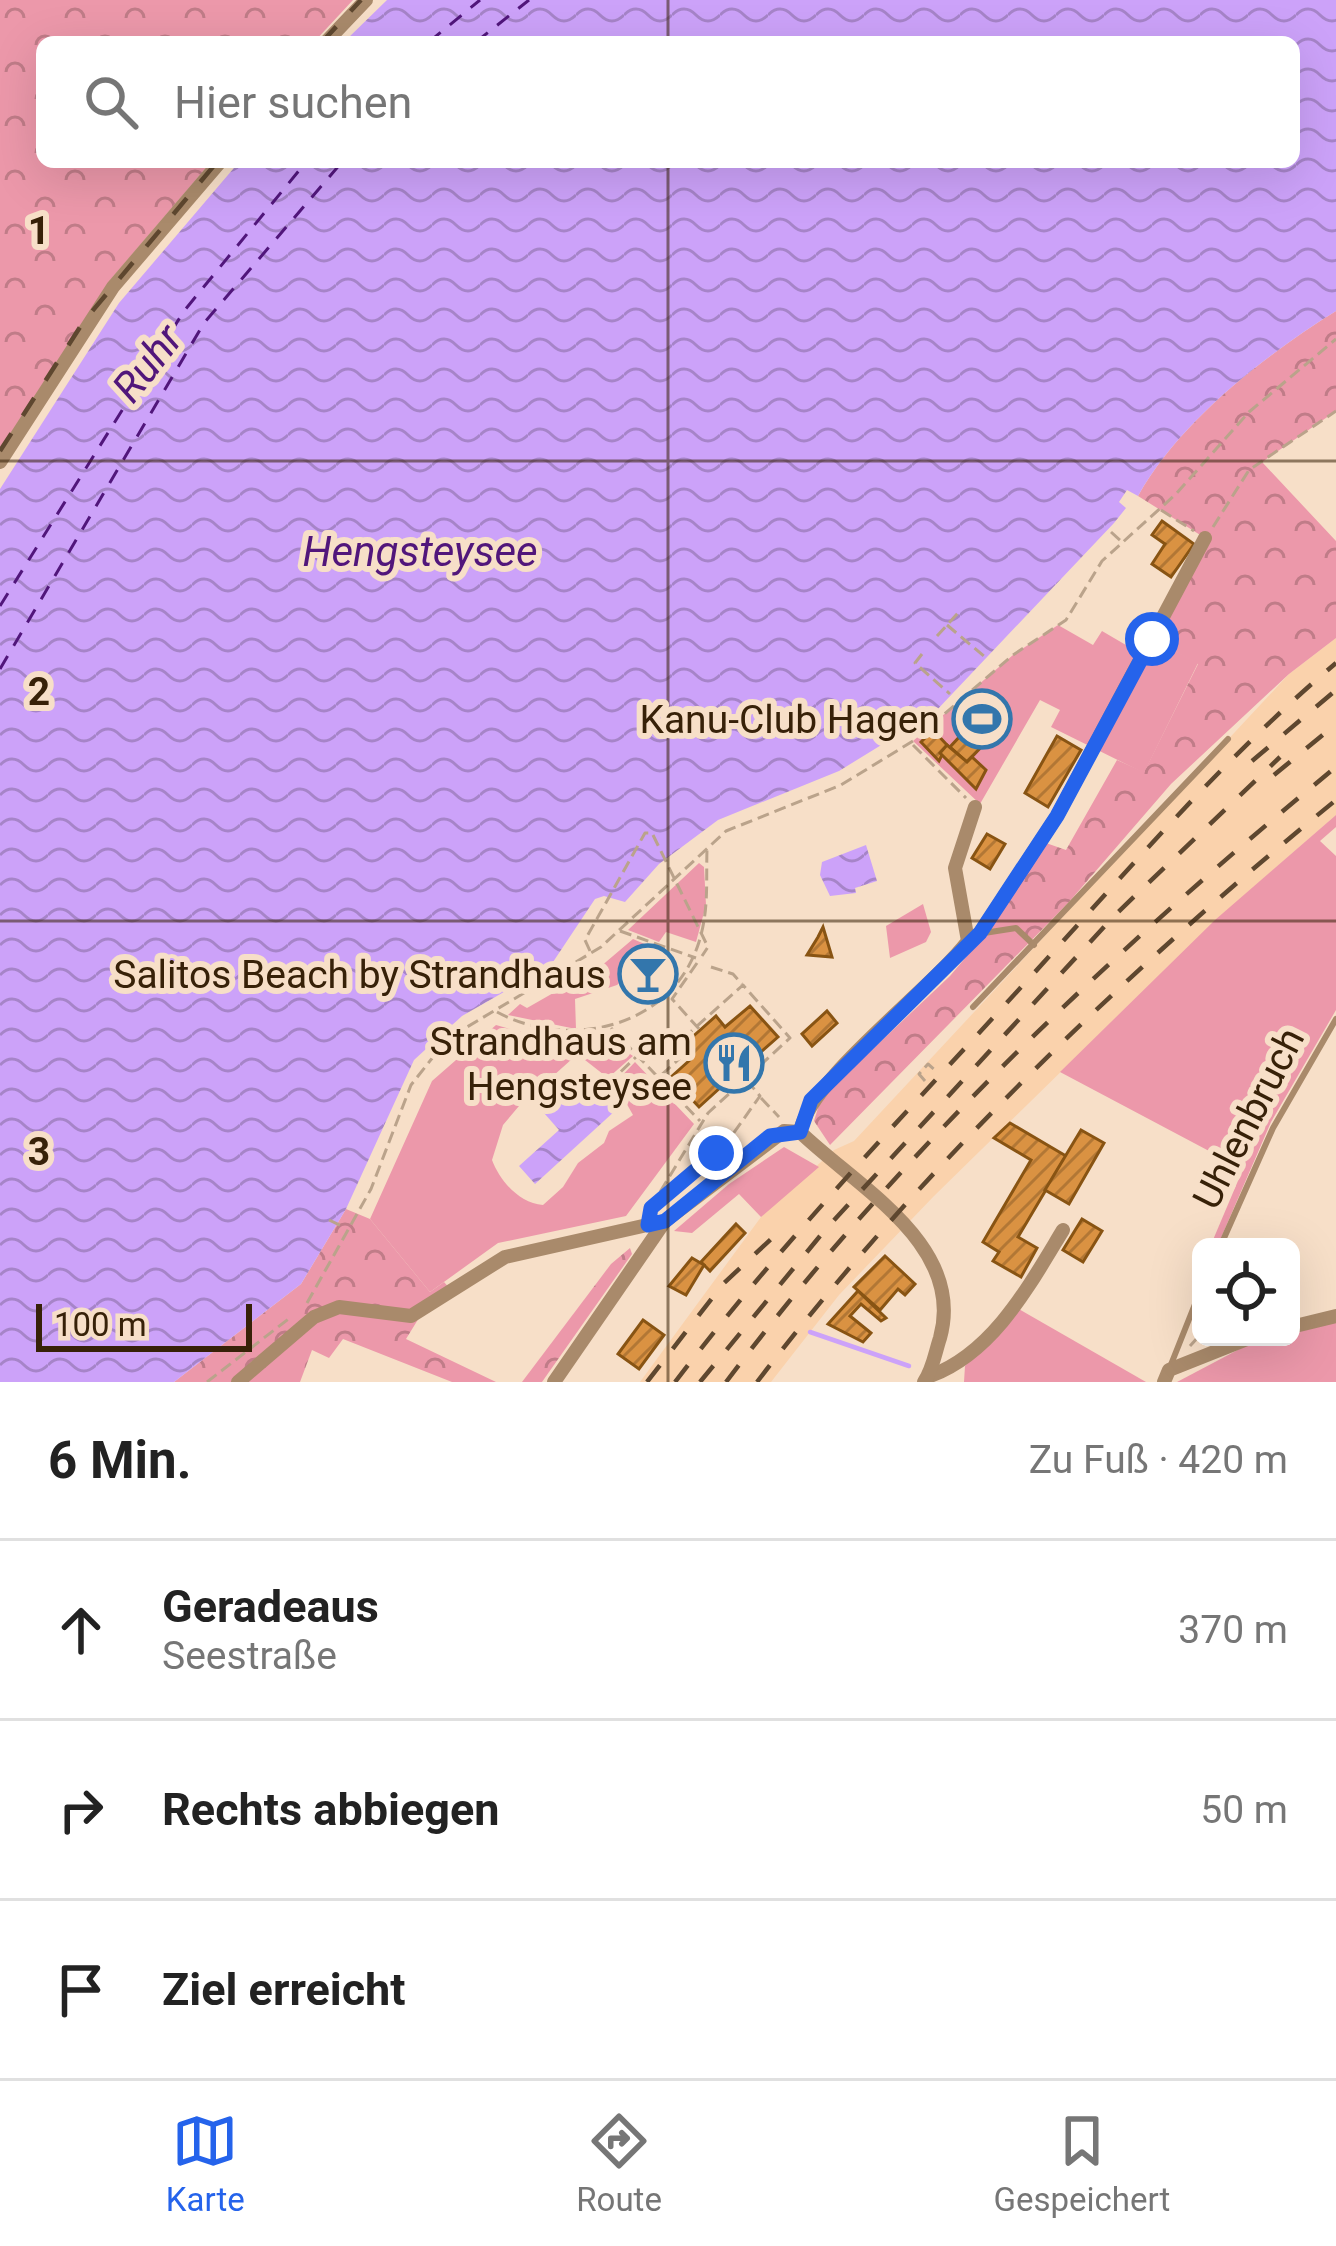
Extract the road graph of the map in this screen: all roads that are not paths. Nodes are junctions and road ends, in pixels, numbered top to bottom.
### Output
1 (366, 0) edge
2 (332, 36) edge
3 (215, 168) edge
4 (0, 461) edge
5 (1205, 538) road end
6 (1228, 739) dead end
7 (975, 807) road end
8 (974, 937) junction
9 (1034, 945) junction
10 (973, 1007) dead end
11 (1336, 1019) edge
12 (800, 1132) junction
13 (665, 1221) junction
14 (1063, 1230) dead end
15 (1224, 1238) edge
16 (1192, 1311) edge
17 (1336, 1316) edge
18 (1300, 1326) edge
19 (1232, 1346) edge
20 (1166, 1376) edge
21 (933, 1380) edge
22 (238, 1382) edge
23 (554, 1382) edge

1 - 2 street
3 - 4 street
5 - 8 street
6 - 9 lane
7 - 8 street
8 - 9 lane
8 - 12 street
9 - 10 lane
11 - 15 lane, Uhlenbruch
12 - 13 street
12 - 21 street
13 - 22 street
13 - 23 street
14 - 21 street
16 - 20 lane
17 - 18 street
19 - 20 street

